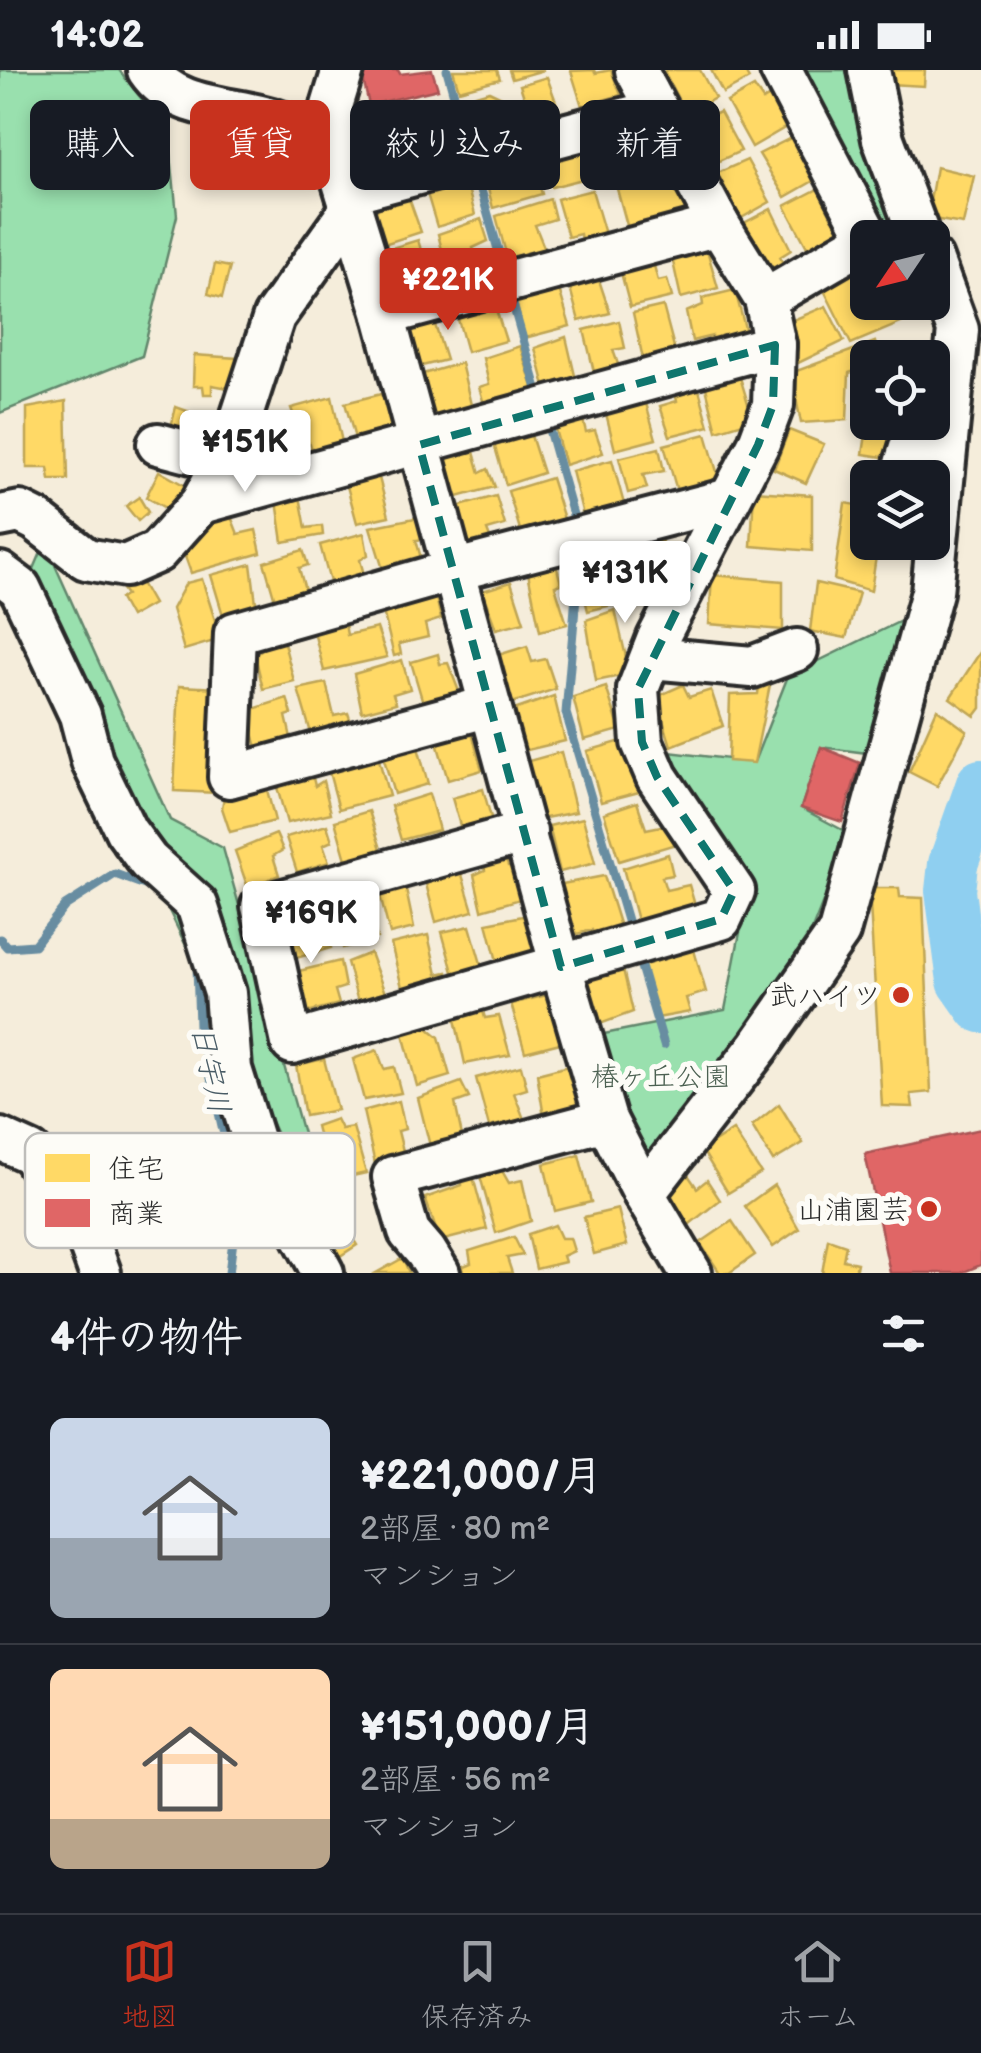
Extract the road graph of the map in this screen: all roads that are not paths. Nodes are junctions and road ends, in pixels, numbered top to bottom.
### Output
1 (344, 70) edge
2 (636, 70) edge
3 (781, 70) edge
4 (869, 70) edge
5 (158, 74) edge
6 (190, 100) edge
7 (652, 100) edge
8 (580, 130) edge
9 (330, 143) joint
10 (700, 190) edge
11 (349, 201) junction
12 (859, 220) edge
13 (913, 220) edge
14 (718, 224) junction
15 (850, 248) edge
16 (765, 298) junction
17 (950, 308) edge
18 (384, 315) junction
19 (958, 330) junction
20 (947, 340) edge
21 (775, 345) junction
22 (158, 444) dead end
23 (419, 446) junction
24 (224, 462) junction
25 (730, 500) junction
26 (201, 503) junction
27 (0, 516) edge
28 (452, 571) junction
29 (0, 574) edge
30 (798, 650) dead end
31 (651, 658) junction
32 (490, 706) junction
33 (526, 832) junction
34 (561, 968) junction
35 (606, 1120) junction
36 (237, 1133) edge
37 (0, 1139) edge
38 (25, 1150) edge
39 (644, 1194) junction
40 (91, 1248) edge
41 (305, 1248) edge
42 (675, 1270) edge
43 (100, 1273) edge
44 (323, 1273) edge
45 (439, 1273) edge

1 - 9 street
2 - 7 street
3 - 12 street
4 - 13 street
5 - 6 street
8 - 11 street
9 - 11 street
10 - 14 street
11 - 18 street
11 - 24 street
14 - 16 street
14 - 18 street
15 - 16 street
16 - 21 street
17 - 19 street
18 - 23 street
19 - 20 street
19 - 39 street
21 - 23 street
21 - 25 street
22 - 24 street
23 - 26 street
23 - 28 street
24 - 26 street
25 - 28 street
25 - 31 street
26 - 27 street
28 - 32 street
28 - 32 street
29 - 36 street
30 - 31 street
31 - 34 street
32 - 33 street
33 - 34 street
33 - 34 street
34 - 35 street
35 - 39 street
35 - 45 street
37 - 38 street
39 - 42 street
40 - 43 street
41 - 44 street

